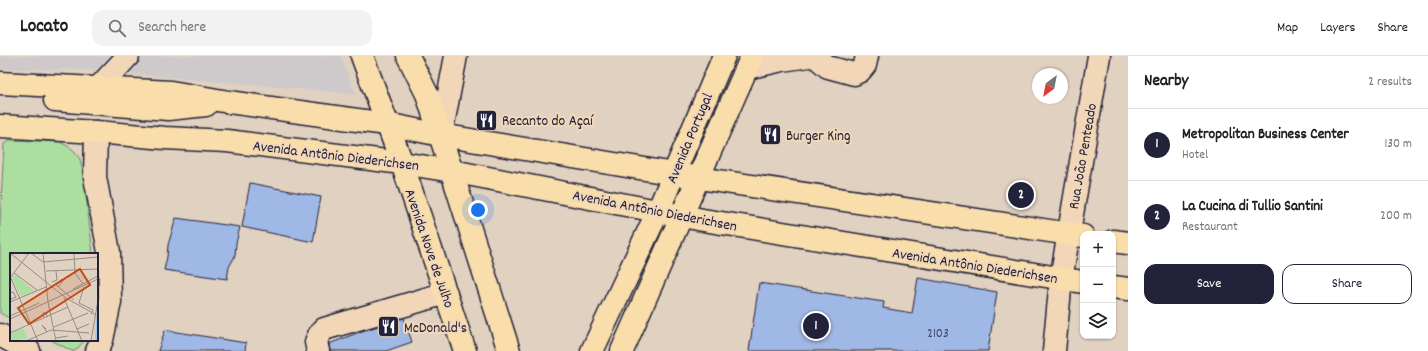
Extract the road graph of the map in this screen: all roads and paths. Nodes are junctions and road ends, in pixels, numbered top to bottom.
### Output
1 (128, 56) edge
2 (362, 56) edge
3 (408, 56) edge
4 (413, 56) edge
5 (456, 56) edge
6 (724, 56) edge
7 (809, 56) edge
8 (815, 56) edge
9 (867, 56) edge
10 (1099, 56) edge
11 (749, 62) edge
12 (0, 83) edge
13 (99, 87) junction
14 (426, 94) junction
15 (0, 96) edge
16 (229, 102) junction
17 (0, 111) edge
18 (386, 124) junction
19 (0, 126) edge
20 (96, 132) junction
21 (441, 135) junction
22 (227, 141) junction
23 (402, 163) junction
24 (452, 171) junction
25 (675, 174) junction
26 (699, 178) junction
27 (658, 211) junction
28 (682, 216) junction
29 (1076, 235) edge
30 (1116, 241) edge
31 (1128, 243) edge
32 (1061, 279) junction
33 (1080, 282) edge
34 (1116, 287) edge
35 (1128, 289) edge
36 (446, 293) junction
37 (0, 335) edge
38 (10, 341) edge
39 (11, 341) edge
40 (461, 350) edge
41 (29, 351) edge
42 (97, 351) edge
43 (318, 351) edge
44 (509, 351) edge
45 (592, 351) edge
46 (622, 351) edge
47 (1054, 351) edge

1 - 13 street
2 - 18 main road, Avenida Nove de Julho
3 - 14 main road
4 - 14 main road
5 - 21 street
6 - 25 main road, Avenida Portugal
7 - 11 street
8 - 9 street
10 - 29 street, Rua João Penteado
11 - 26 main road, Avenida Portugal
12 - 13 main road
13 - 16 main road
14 - 21 main road
15 - 16 main road
16 - 18 main road
17 - 22 main road, Avenida Antônio Diederichsen
18 - 21 main road
18 - 23 main road, Avenida Nove de Julho
19 - 20 main road, Avenida Antônio Diederichsen
20 - 22 main road, Avenida Antônio Diederichsen
20 - 42 street
21 - 24 main road
21 - 25 main road
22 - 23 main road, Avenida Antônio Diederichsen
23 - 24 main road, Avenida Antônio Diederichsen
23 - 36 main road, Avenida Nove de Julho
24 - 27 main road, Avenida Antônio Diederichsen
24 - 44 main road
25 - 26 main road
25 - 27 main road, Avenida Portugal
26 - 28 main road, Avenida Portugal
26 - 29 main road
27 - 28 main road, Avenida Antônio Diederichsen
27 - 45 main road, Avenida Portugal
28 - 32 main road, Avenida Antônio Diederichsen
28 - 46 main road, Avenida Portugal
29 - 32 street, Rua João Penteado
30 - 31 main road
32 - 33 main road, Avenida Antônio Diederichsen
32 - 47 street, Rua João Penteado
34 - 35 main road
36 - 40 main road, Avenida Nove de Julho
36 - 43 street
37 - 38 street
39 - 41 street

